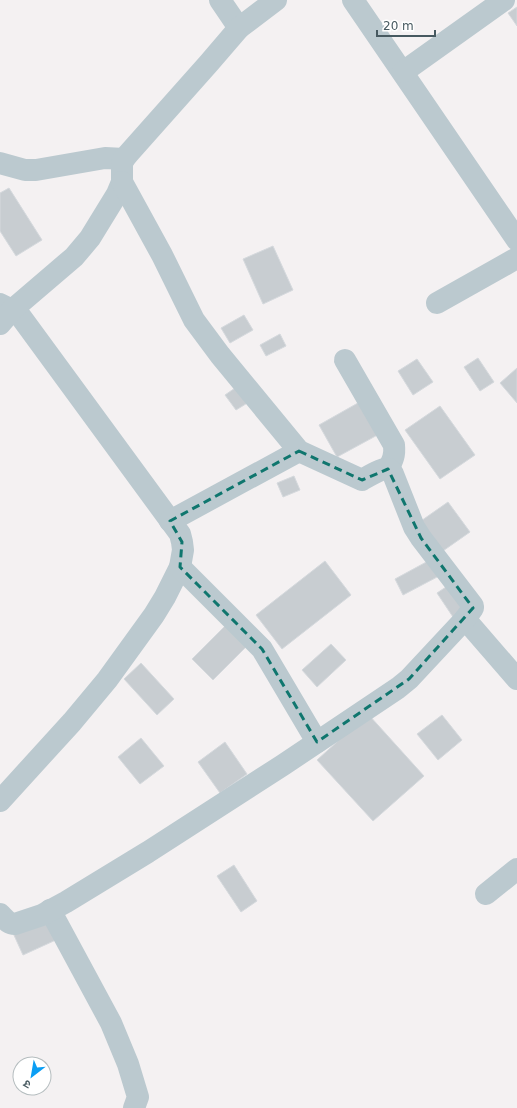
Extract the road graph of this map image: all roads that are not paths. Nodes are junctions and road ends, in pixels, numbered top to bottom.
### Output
1 (220, 0) edge
2 (276, 0) edge
3 (354, 0) edge
4 (504, 0) edge
5 (239, 28) junction
6 (403, 72) junction
7 (124, 159) junction
8 (0, 163) edge
9 (122, 182) junction
10 (517, 240) edge
11 (517, 258) edge
12 (437, 303) dead end
13 (4, 313) edge
14 (345, 360) dead end
15 (299, 451) junction
16 (388, 469) junction
17 (170, 521) junction
18 (180, 567) junction
19 (465, 619) junction
20 (517, 679) edge
21 (317, 742) junction
22 (0, 801) edge
23 (517, 869) edge
24 (486, 894) dead end
25 (50, 910) junction
26 (0, 914) edge
27 (134, 1108) edge

1 - 5 street
2 - 5 street
3 - 6 street
4 - 6 street
5 - 7 street
6 - 10 street
7 - 8 street
7 - 9 street
9 - 13 street
9 - 15 street
11 - 12 street
13 - 17 street
14 - 16 street
15 - 16 street
15 - 17 street
16 - 19 street
17 - 18 street
18 - 21 street
18 - 22 street
19 - 20 street
19 - 21 street
21 - 25 street
23 - 24 street
25 - 26 street
25 - 27 street

